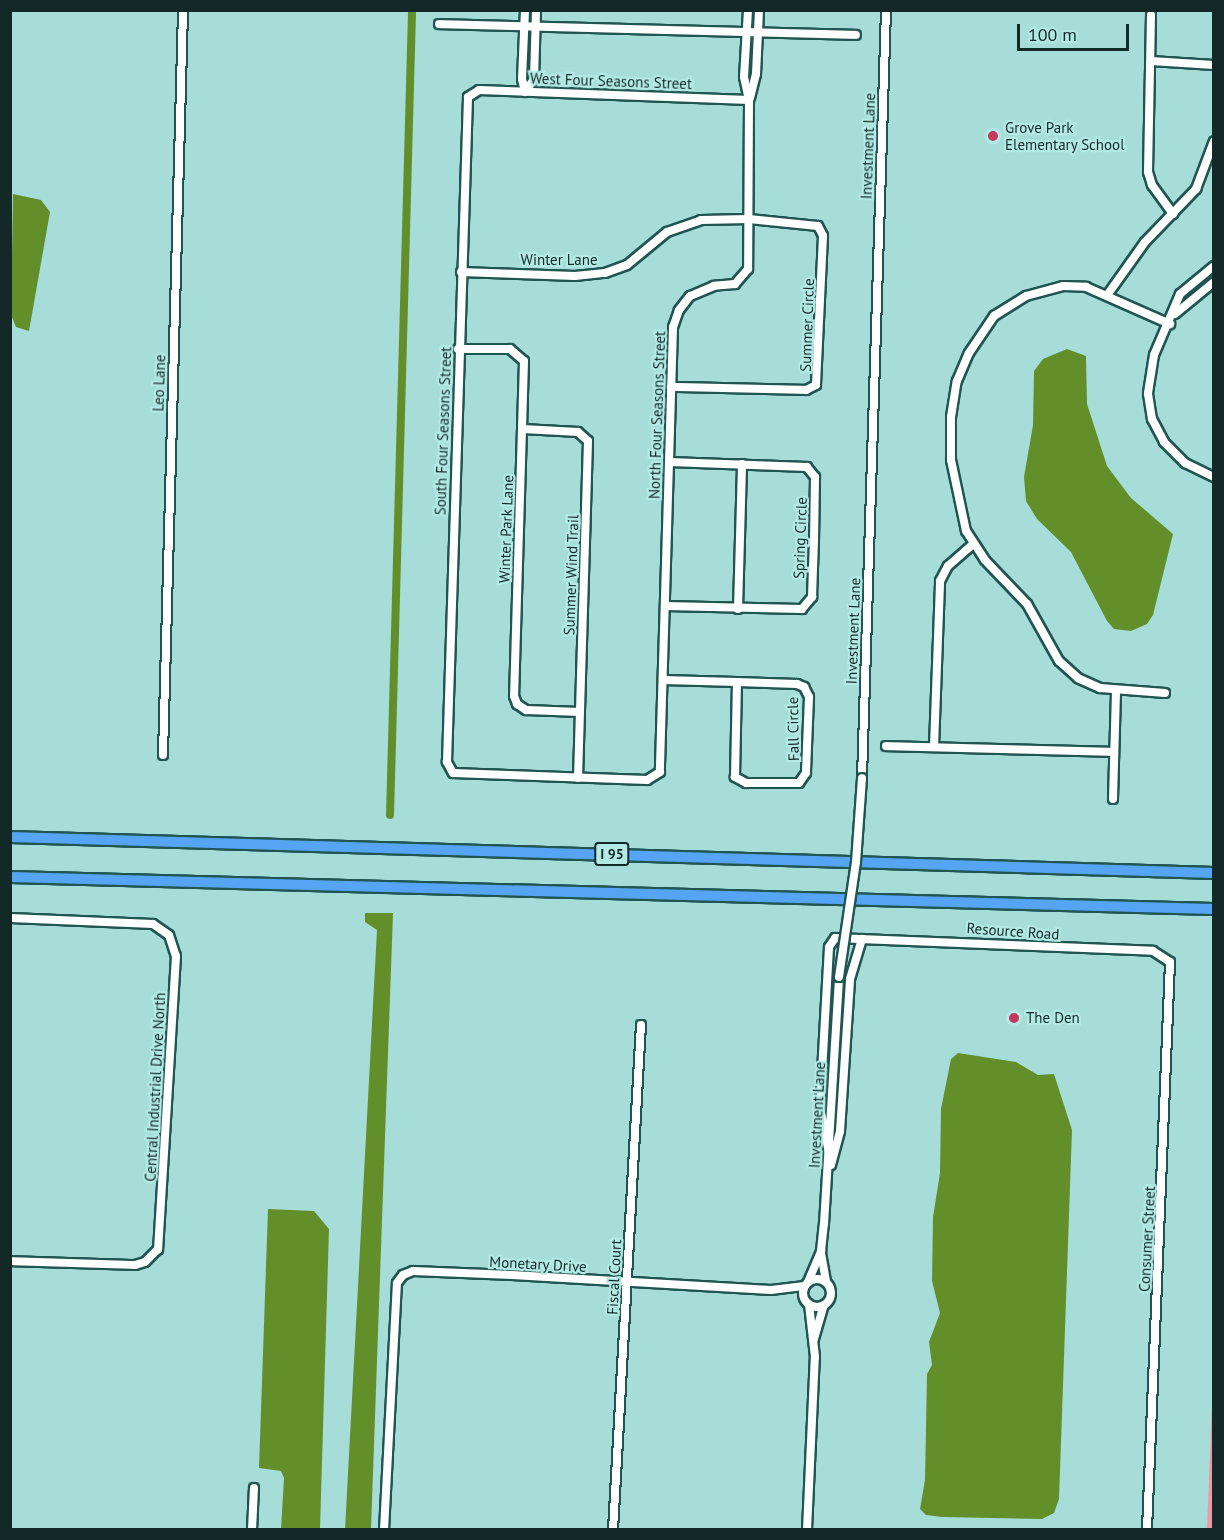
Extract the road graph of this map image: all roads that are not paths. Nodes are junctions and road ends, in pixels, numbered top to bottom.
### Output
1 (183, 10) edge
2 (525, 10) edge
3 (537, 10) edge
4 (748, 10) edge
5 (759, 10) edge
6 (886, 10) edge
7 (1151, 15) dead end
8 (440, 24) dead end
9 (525, 25) junction
10 (535, 26) junction
11 (748, 31) junction
12 (758, 32) junction
13 (856, 35) dead end
14 (1151, 61) junction
15 (1214, 65) edge
16 (525, 92) junction
17 (472, 93) joint
18 (749, 100) junction
19 (1214, 141) edge
20 (1173, 214) junction
21 (749, 219) junction
22 (1214, 266) edge
23 (461, 272) junction
24 (1214, 282) edge
25 (1108, 294) junction
26 (1175, 314) junction
27 (1170, 324) junction
28 (458, 349) junction
29 (671, 387) junction
30 (523, 429) junction
31 (669, 462) junction
32 (742, 464) junction
33 (1214, 477) edge
34 (973, 544) junction
35 (665, 606) junction
36 (738, 609) junction
37 (663, 680) junction
38 (737, 682) junction
39 (1116, 691) junction
40 (1165, 693) dead end
41 (580, 712) junction
42 (886, 746) dead end
43 (934, 747) junction
44 (1114, 752) junction
45 (163, 755) dead end
46 (578, 778) junction
47 (1113, 799) dead end
48 (10, 837) edge
49 (1214, 873) edge
50 (10, 877) edge
51 (1214, 909) edge
52 (10, 918) edge
53 (862, 939) junction
54 (1162, 953) joint
55 (641, 1025) dead end
56 (829, 1153) junction
57 (827, 1179) junction
58 (821, 1251) junction
59 (10, 1261) edge
60 (826, 1281) junction
61 (627, 1283) junction
62 (807, 1284) junction
63 (786, 1289) junction
64 (807, 1302) junction
65 (824, 1305) junction
66 (814, 1340) junction
67 (254, 1488) dead end
68 (252, 1530) edge
69 (384, 1530) edge
70 (613, 1530) edge
71 (807, 1530) edge
72 (1147, 1530) edge

1 - 45 street, Leo Lane
2 - 9 street
3 - 10 street
4 - 11 street
5 - 12 street
6 - 56 street, Investment Lane, bridge
7 - 14 street
8 - 9 street
9 - 10 street
9 - 16 street
10 - 11 street
10 - 16 street
11 - 12 street
11 - 18 street
12 - 13 street
12 - 18 street
14 - 15 street
14 - 20 street
16 - 17 street, West Four Seasons Street
16 - 18 street, West Four Seasons Street
17 - 23 street, South Four Seasons Street
18 - 21 street, North Four Seasons Street
19 - 20 street
20 - 25 street
21 - 23 street, Winter Lane
21 - 29 street, North Four Seasons Street
21 - 29 street, Summer Circle
22 - 26 street
23 - 28 street, South Four Seasons Street
24 - 26 street
25 - 27 street
25 - 34 street
26 - 27 street
27 - 33 street
28 - 30 street, Winter Park Lane
28 - 46 street, South Four Seasons Street
29 - 31 street, North Four Seasons Street
30 - 41 street, Summer Wind Trail
30 - 41 street, Winter Park Lane
31 - 32 street, Spring Circle
31 - 35 street, North Four Seasons Street
32 - 36 street
32 - 36 street, Spring Circle
34 - 39 street
34 - 43 street
35 - 36 street, Spring Circle
35 - 37 street, North Four Seasons Street
37 - 38 street, Fall Circle
37 - 46 street, North Four Seasons Street
38 - 38 street, Fall Circle
39 - 40 street
39 - 44 street
41 - 46 street, Summer Wind Trail
42 - 43 street
43 - 44 street
44 - 47 street
48 - 49 highway, I 95
50 - 51 highway
52 - 59 street, Central Industrial Drive North
53 - 54 street, Resource Road
53 - 56 street, Resource Road
53 - 57 street
54 - 72 street, Consumer Street
55 - 61 street, Fiscal Court
56 - 57 street, Investment Lane
57 - 58 street, Investment Lane
58 - 60 street, Investment Lane
58 - 62 street, Investment Lane
60 - 62 street, Monetary Drive
60 - 65 street, Investment Lane
61 - 63 street, Monetary Drive
61 - 69 street, Monetary Drive
61 - 70 street, Fiscal Court
62 - 63 street, Monetary Drive
62 - 64 street
63 - 64 street, Monetary Drive
64 - 65 street
64 - 66 street
65 - 66 street
66 - 71 street
67 - 68 street

